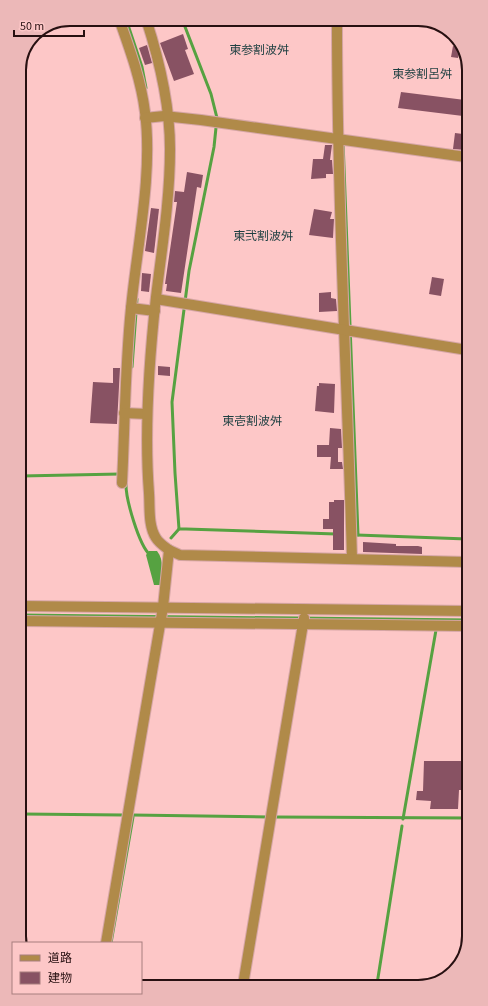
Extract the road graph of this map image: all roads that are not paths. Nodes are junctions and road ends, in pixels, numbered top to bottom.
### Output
1 (121, 26) edge
2 (148, 26) edge
3 (337, 26) edge
4 (169, 116) junction
5 (149, 117) junction
6 (341, 141) junction
7 (462, 156) edge
8 (156, 299) junction
9 (134, 308) junction
10 (155, 311) junction
11 (349, 330) junction
12 (462, 349) edge
13 (127, 413) junction
14 (147, 414) junction
15 (122, 477) dead end
16 (169, 550) junction
17 (352, 559) junction
18 (462, 562) edge
19 (26, 606) edge
20 (462, 612) edge
21 (161, 616) junction
22 (303, 620) junction
23 (26, 621) edge
24 (462, 626) edge
25 (106, 942) edge
26 (244, 980) edge

1 - 5 street
2 - 4 street
3 - 6 street
4 - 5 street
4 - 6 street
4 - 8 street
5 - 9 street
6 - 7 street
6 - 11 street
8 - 10 street
8 - 11 street
9 - 10 street
9 - 13 street
10 - 14 street
11 - 12 street
11 - 17 street
13 - 14 street
13 - 15 street
14 - 16 street
16 - 17 street
16 - 21 street
17 - 18 street
19 - 21 street
20 - 22 street
21 - 22 street
21 - 22 street
21 - 23 street
21 - 25 street
22 - 24 street
22 - 26 street

